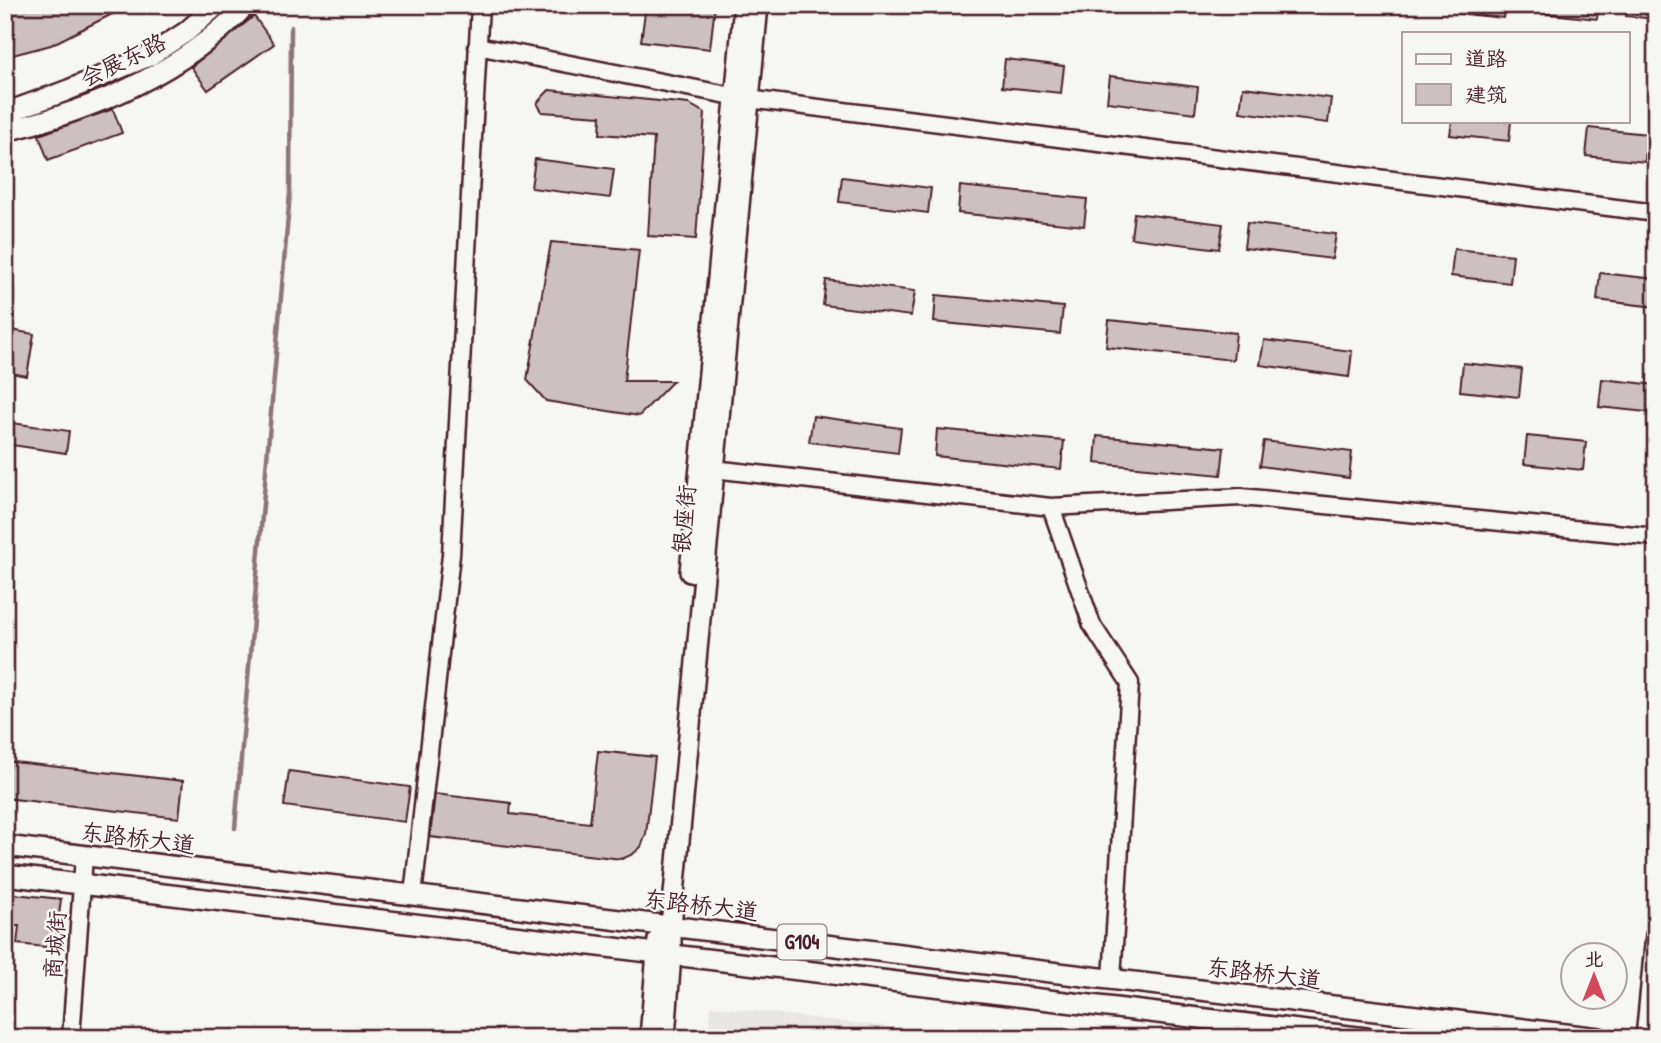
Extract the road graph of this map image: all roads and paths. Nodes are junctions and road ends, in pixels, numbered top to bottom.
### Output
1 (217, 5) edge
2 (246, 5) edge
3 (480, 5) edge
4 (744, 5) edge
5 (758, 5) edge
6 (477, 46) junction
7 (741, 98) junction
8 (5, 113) edge
9 (5, 131) edge
10 (1656, 213) edge
11 (713, 469) junction
12 (1051, 507) junction
13 (1656, 537) edge
14 (5, 846) edge
15 (84, 856) junction
16 (5, 875) edge
17 (82, 884) junction
18 (413, 895) junction
19 (665, 926) junction
20 (1656, 935) edge
21 (664, 953) junction
22 (1112, 979) junction
23 (1237, 1030) edge
24 (71, 1038) edge
25 (650, 1038) edge
26 (664, 1038) edge
27 (1366, 1038) edge
28 (1599, 1038) edge
29 (1646, 1038) edge

1 - 8 main road, 会展东路
2 - 9 main road, 会展东路
3 - 6 street
4 - 7 main road
5 - 7 main road, 银座街
6 - 7 street
6 - 18 street
7 - 10 street
7 - 11 main road, 银座街
7 - 19 main road
11 - 12 street
11 - 19 main road, 银座街
12 - 13 street
12 - 22 street
14 - 15 main road, 东路桥大道 / G104
15 - 17 street, 商城街
15 - 18 main road, 东路桥大道 / G104
16 - 17 main road, G104
17 - 21 main road, G104
17 - 24 street, 商城街
18 - 19 main road, 东路桥大道 / G104
19 - 21 main road, 银座街
19 - 22 main road, 东路桥大道 / G104
20 - 29 main road
21 - 23 main road, G104
21 - 25 main road
21 - 26 main road, 银座街
22 - 28 main road, 东路桥大道 / G104
23 - 27 main road, G104

